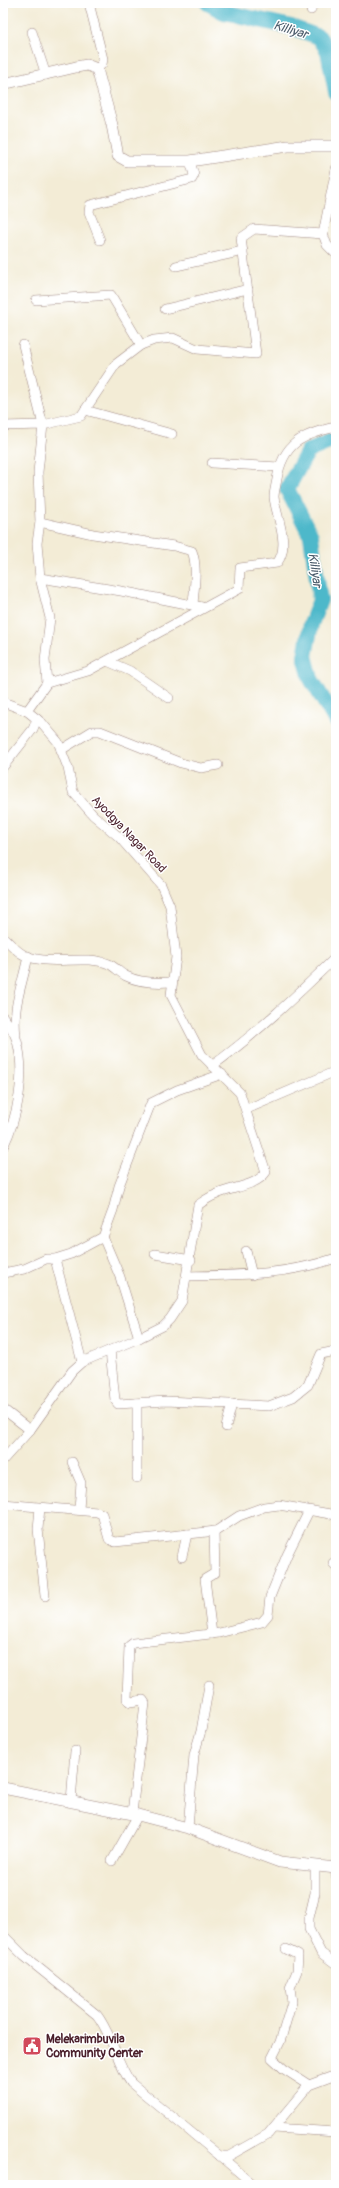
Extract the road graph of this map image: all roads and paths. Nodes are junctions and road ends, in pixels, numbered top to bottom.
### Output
1 (89, 3) edge
2 (32, 32) dead end
3 (97, 69) junction
4 (46, 75) junction
5 (3, 84) edge
6 (336, 146) edge
7 (190, 161) junction
8 (336, 169) edge
9 (322, 234) junction
10 (100, 240) dead end
11 (242, 251) junction
12 (336, 254) edge
13 (176, 266) dead end
14 (248, 289) junction
15 (36, 300) dead end
16 (165, 309) dead end
17 (23, 345) dead end
18 (140, 345) junction
19 (85, 410) junction
20 (43, 425) junction
21 (3, 426) edge
22 (336, 427) edge
23 (172, 434) dead end
24 (212, 463) dead end
25 (279, 467) junction
26 (40, 522) junction
27 (40, 578) junction
28 (193, 605) junction
29 (202, 607) junction
30 (107, 661) junction
31 (47, 683) junction
32 (169, 698) dead end
33 (3, 702) edge
34 (27, 711) junction
35 (37, 719) junction
36 (62, 750) junction
37 (218, 764) dead end
38 (3, 767) edge
39 (3, 937) edge
40 (28, 956) junction
41 (336, 957) edge
42 (171, 982) junction
43 (3, 1017) edge
44 (17, 1040) junction
45 (212, 1066) junction
46 (336, 1071) edge
47 (222, 1074) junction
48 (247, 1109) junction
49 (3, 1147) edge
50 (104, 1237) junction
51 (246, 1251) dead end
52 (155, 1254) dead end
53 (336, 1258) edge
54 (55, 1259) junction
55 (190, 1260) junction
56 (3, 1273) edge
57 (252, 1275) junction
58 (188, 1276) junction
59 (139, 1338) junction
60 (110, 1350) junction
61 (336, 1351) edge
62 (82, 1362) junction
63 (137, 1403) junction
64 (232, 1404) junction
65 (3, 1409) edge
66 (226, 1427) dead end
67 (30, 1430) junction
68 (3, 1460) edge
69 (72, 1462) dead end
70 (137, 1478) dead end
71 (3, 1504) edge
72 (40, 1508) junction
73 (79, 1509) junction
74 (309, 1511) junction
75 (336, 1515) edge
76 (214, 1531) junction
77 (187, 1534) junction
78 (182, 1557) dead end
79 (45, 1596) dead end
80 (212, 1634) junction
81 (209, 1685) dead end
82 (75, 1751) dead end
83 (3, 1788) edge
84 (71, 1801) junction
85 (135, 1814) junction
86 (188, 1828) junction
87 (112, 1861) dead end
88 (315, 1866) junction
89 (336, 1870) edge
90 (3, 1935) edge
91 (286, 1949) dead end
92 (336, 1964) edge
93 (336, 2075) edge
94 (309, 2085) junction
95 (274, 2128) junction
96 (336, 2132) edge
97 (220, 2156) junction
98 (254, 2185) edge

1 - 3 street
2 - 4 street
3 - 4 street
3 - 7 street
4 - 5 street
6 - 7 street
7 - 10 street
8 - 9 street
9 - 11 street
9 - 12 street
11 - 13 street
11 - 14 street
14 - 16 street
14 - 18 street
15 - 18 street
17 - 20 street
18 - 19 street
19 - 20 street
19 - 23 street
20 - 21 street
20 - 26 street
22 - 25 street
24 - 25 street
25 - 29 street
26 - 27 street
26 - 28 street
27 - 28 street
27 - 31 street
28 - 29 street
29 - 30 street
30 - 31 street
30 - 32 street
31 - 34 street
33 - 34 street, Ayodgya Nagar Road
34 - 35 street, Ayodgya Nagar Road
35 - 36 street, Ayodgya Nagar Road
35 - 38 street
36 - 37 street
36 - 42 street, Ayodgya Nagar Road
39 - 40 street
40 - 42 street
40 - 44 street
41 - 45 street
42 - 45 street, Ayodgya Nagar Road
43 - 44 street
44 - 49 street
45 - 47 street, Ayodgya Nagar Road
46 - 48 street
47 - 48 street, Ayodgya Nagar Road
47 - 50 street
48 - 55 street, Ayodgya Nagar Road
50 - 54 street
50 - 59 street
51 - 57 street
52 - 55 street
53 - 57 street
54 - 56 street
54 - 62 street
55 - 58 street
57 - 58 street
58 - 59 street
59 - 60 street
60 - 62 street
60 - 63 street
61 - 64 street
62 - 67 street
63 - 64 street
63 - 70 street
64 - 66 street
65 - 67 street
67 - 68 street
69 - 73 street
71 - 72 street
72 - 73 street
72 - 79 street
73 - 77 street
74 - 75 street
74 - 76 street
74 - 80 street
76 - 77 street
76 - 80 street
77 - 78 street
80 - 85 street
81 - 86 street
82 - 84 street
83 - 84 street
84 - 85 street
85 - 86 street
85 - 87 street
86 - 88 street
88 - 89 street
88 - 92 street
90 - 97 street
91 - 94 street
93 - 94 street
94 - 95 street
95 - 96 street
95 - 97 street
97 - 98 street

